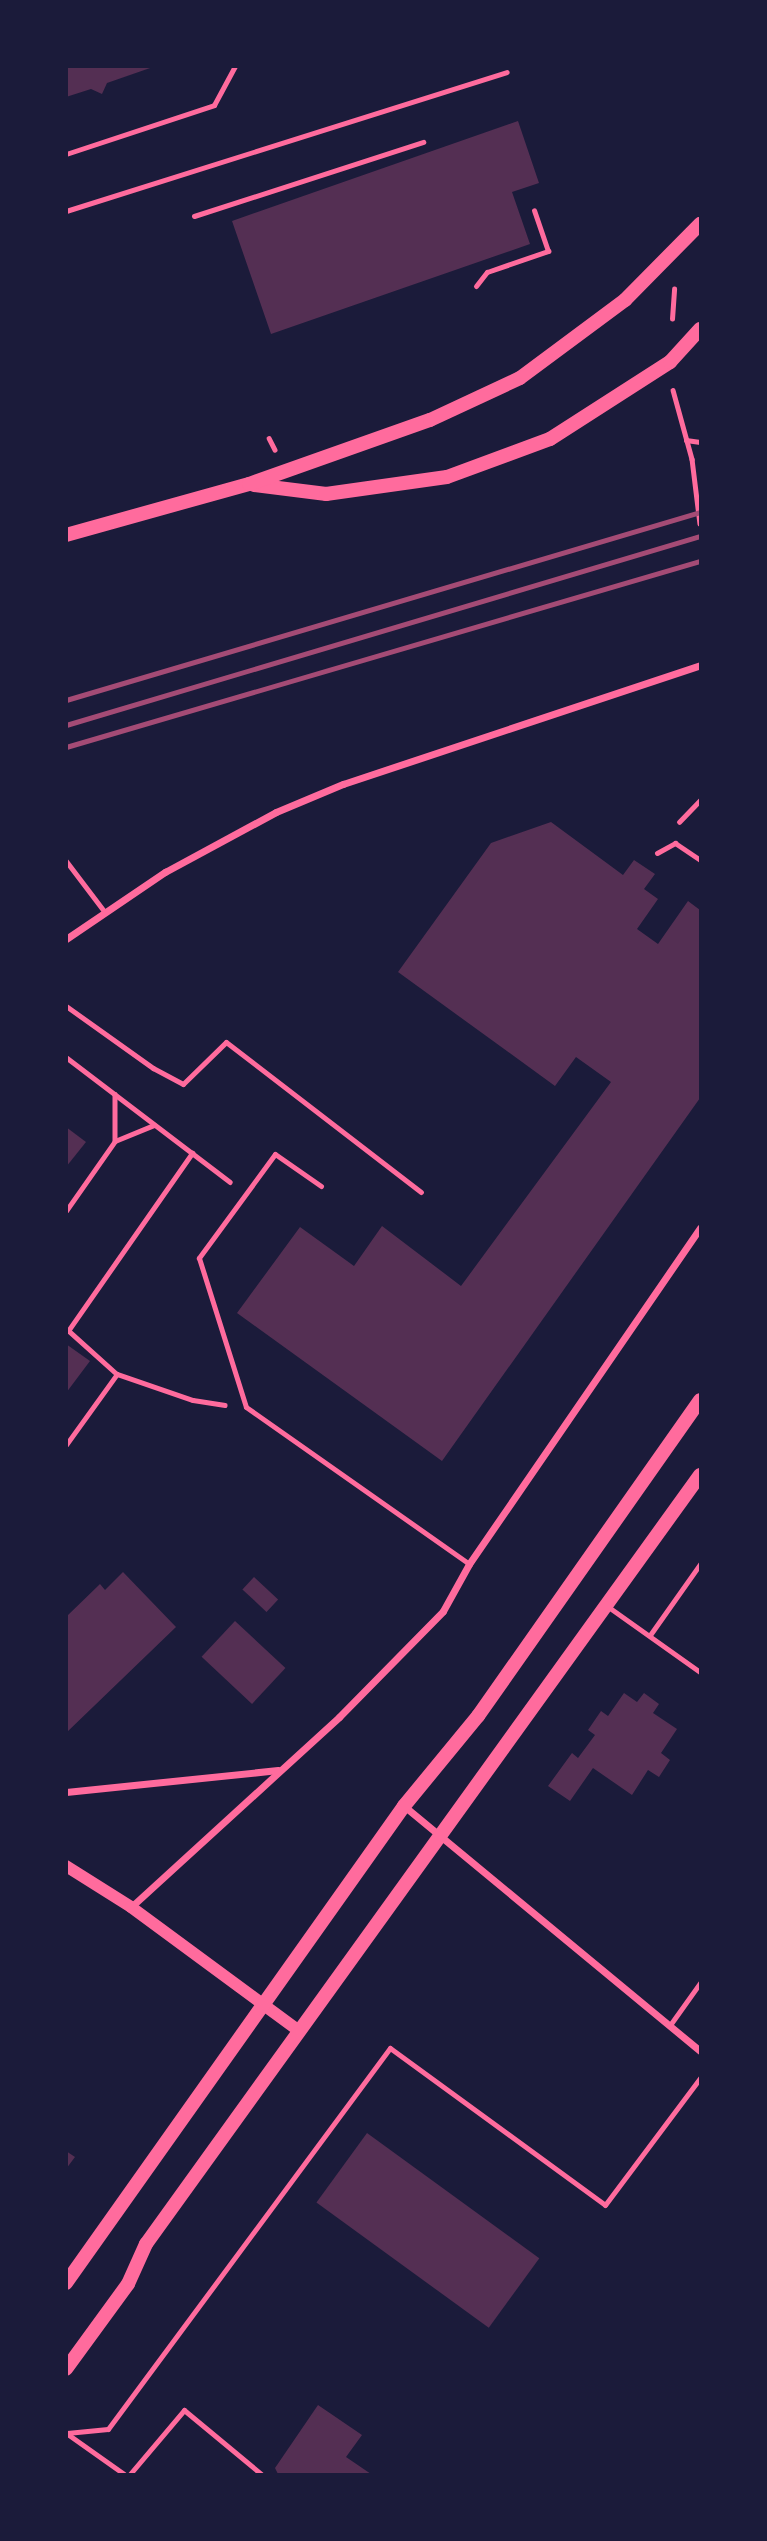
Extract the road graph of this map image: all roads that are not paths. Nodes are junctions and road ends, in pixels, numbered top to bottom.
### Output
1 (235, 66) edge
2 (507, 72) dead end
3 (423, 142) dead end
4 (66, 153) edge
5 (534, 210) dead end
6 (66, 211) edge
7 (194, 216) dead end
8 (701, 224) edge
9 (476, 286) dead end
10 (701, 328) edge
11 (249, 484) junction
12 (66, 535) edge
13 (701, 665) edge
14 (657, 853) dead end
15 (701, 860) edge
16 (66, 861) edge
17 (104, 911) junction
18 (66, 939) edge
19 (66, 1006) edge
20 (321, 1186) dead end
21 (421, 1192) dead end
22 (701, 1228) edge
23 (701, 1400) edge
24 (701, 1475) edge
25 (469, 1564) junction
26 (701, 1564) edge
27 (605, 1604) junction
28 (650, 1636) junction
29 (701, 1672) edge
30 (278, 1769) junction
31 (66, 1792) edge
32 (404, 1806) junction
33 (439, 1834) junction
34 (66, 1866) edge
35 (131, 1907) junction
36 (701, 1983) edge
37 (263, 2004) junction
38 (670, 2025) junction
39 (299, 2031) junction
40 (701, 2050) edge
41 (701, 2078) edge
42 (66, 2283) edge
43 (66, 2369) edge
44 (67, 2433) edge
45 (124, 2474) edge
46 (130, 2474) edge
47 (261, 2474) edge

1 - 4 lane
2 - 6 lane
3 - 7 lane
5 - 9 lane
8 - 11 main road
10 - 11 main road
11 - 12 main road
13 - 17 street
14 - 15 lane
16 - 17 lane
17 - 18 street
19 - 21 lane
20 - 25 lane
22 - 25 street
23 - 32 main road
24 - 27 main road
25 - 30 street
26 - 28 lane
27 - 28 lane
27 - 33 main road
28 - 29 lane
30 - 31 street
30 - 35 street
32 - 33 street
32 - 37 main road
33 - 38 street
33 - 39 main road
34 - 35 street
35 - 37 street
36 - 38 lane
37 - 39 street
37 - 42 main road
38 - 40 street
39 - 43 main road
41 - 44 lane
44 - 45 lane
46 - 47 lane

